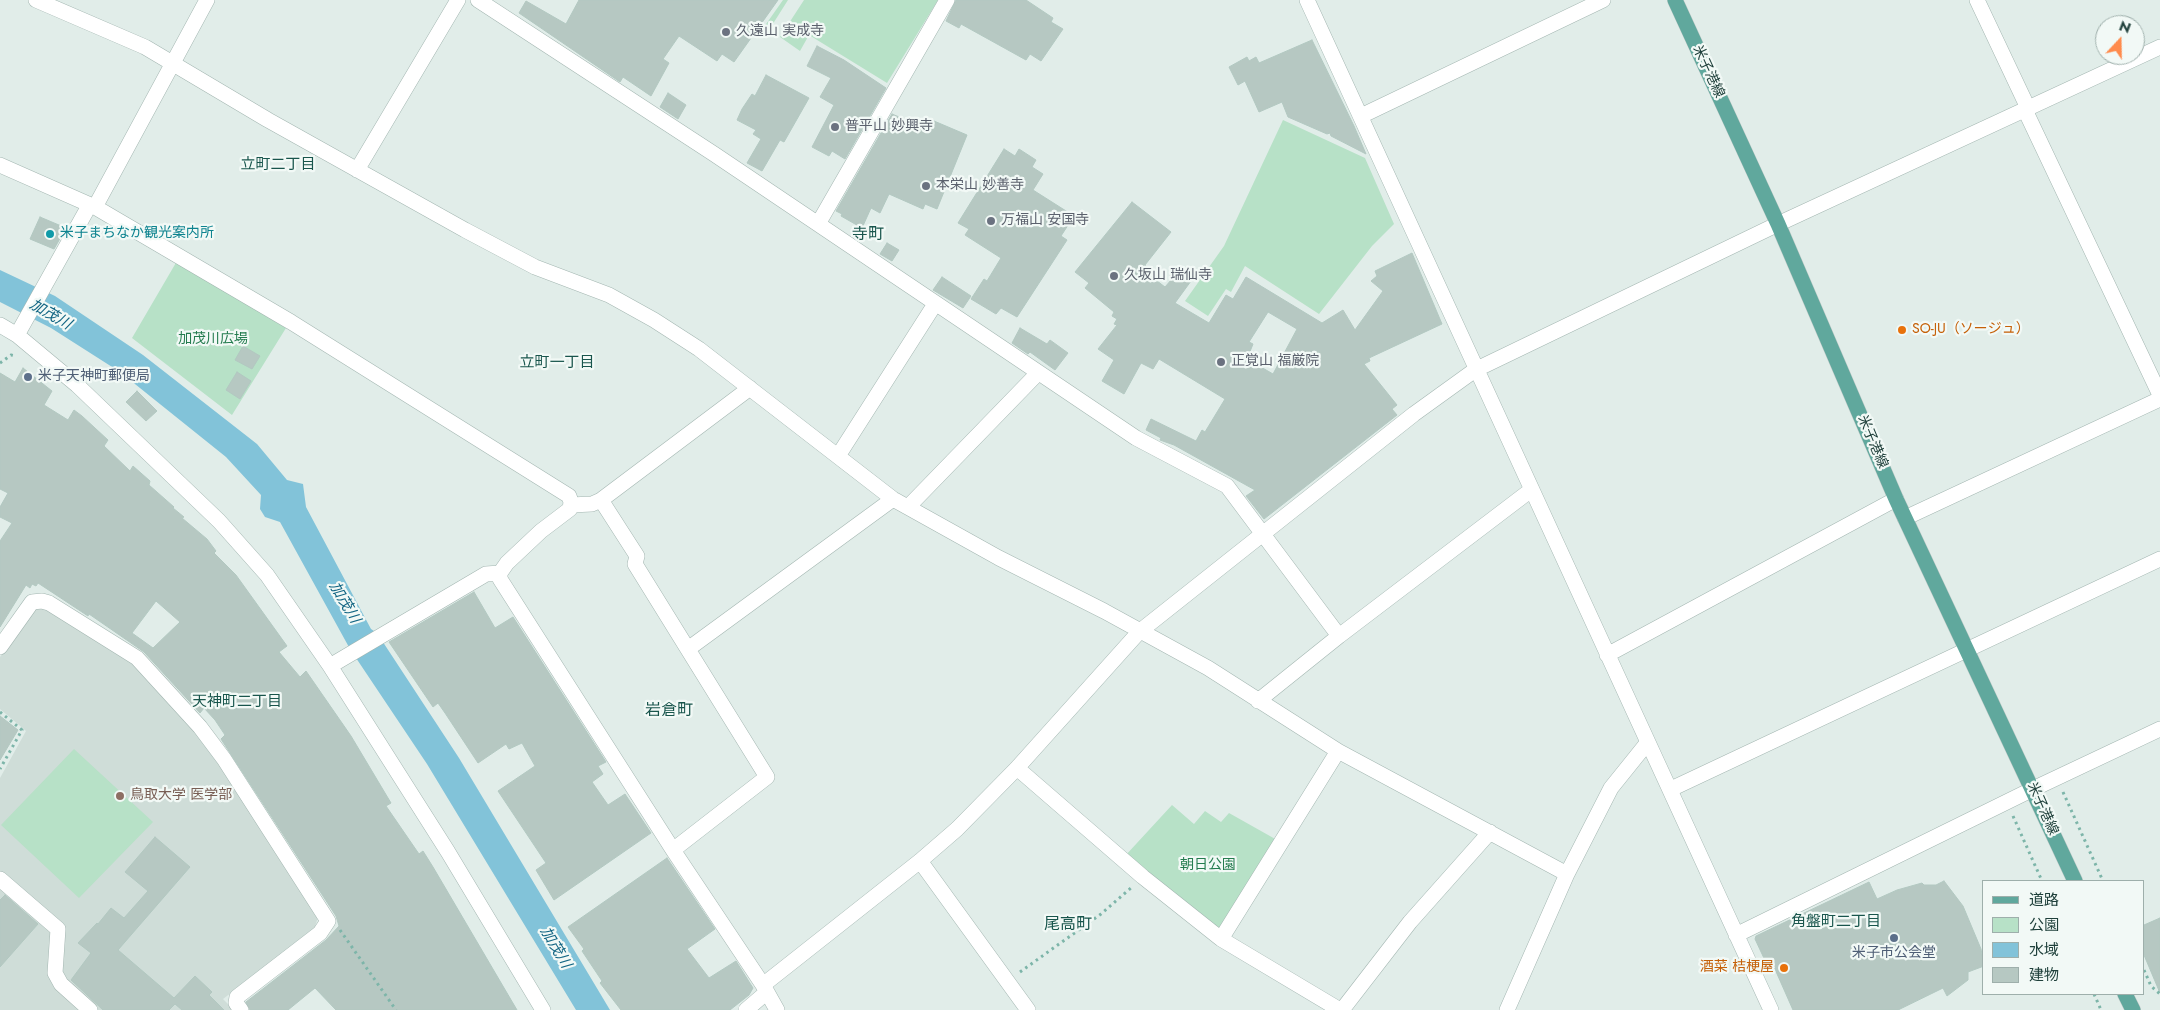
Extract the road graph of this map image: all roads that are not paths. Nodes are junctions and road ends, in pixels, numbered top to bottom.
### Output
1 (36, 0) edge
2 (207, 0) edge
3 (458, 0) edge
4 (478, 0) edge
5 (947, 0) edge
6 (1307, 0) edge
7 (1603, 0) edge
8 (1676, 0) edge
9 (1978, 0) edge
10 (2160, 47) edge
11 (174, 65) junction
12 (2027, 109) junction
13 (1361, 116) junction
14 (0, 165) edge
15 (357, 170) junction
16 (92, 206) junction
17 (818, 224) junction
18 (1778, 224) junction
19 (934, 304) junction
20 (6, 332) edge
21 (1476, 370) junction
22 (1038, 373) junction
23 (750, 388) junction
24 (2160, 395) edge
25 (2160, 399) edge
26 (838, 456) junction
27 (1531, 490) junction
28 (893, 499) junction
29 (1896, 499) junction
30 (601, 500) junction
31 (571, 504) junction
32 (908, 507) junction
33 (1905, 518) junction
34 (1264, 534) junction
35 (2160, 559) edge
36 (500, 573) junction
37 (1139, 632) junction
38 (1338, 636) junction
39 (0, 647) edge
40 (688, 649) junction
41 (1968, 651) junction
42 (1607, 655) junction
43 (330, 666) junction
44 (1258, 700) junction
45 (2160, 729) edge
46 (1648, 742) junction
47 (1338, 751) junction
48 (1017, 768) junction
49 (1671, 789) junction
50 (2033, 789) junction
51 (1490, 832) junction
52 (673, 850) junction
53 (920, 861) junction
54 (1567, 874) junction
55 (0, 879) edge
56 (2075, 880) edge
57 (1736, 935) junction
58 (1221, 939) junction
59 (765, 988) junction
60 (2126, 995) edge
61 (90, 1010) edge
62 (241, 1010) edge
63 (543, 1010) edge
64 (746, 1010) edge
65 (777, 1010) edge
66 (1028, 1010) edge
67 (1341, 1010) edge
68 (1507, 1010) edge
69 (1772, 1010) edge
70 (2133, 1010) edge

1 - 11 street
2 - 11 street
3 - 15 street
4 - 17 street
5 - 17 street
6 - 13 street
7 - 13 street
8 - 18 main road, 米子港線
9 - 12 street
10 - 12 street
11 - 15 street
11 - 16 street
12 - 18 street
12 - 24 street
13 - 21 street
14 - 16 street
15 - 23 street
16 - 20 street
16 - 31 street
17 - 19 street
18 - 21 street
18 - 29 main road, 米子港線
19 - 22 street
19 - 26 street
20 - 43 street
21 - 27 street
21 - 34 street
22 - 32 street
22 - 34 street
23 - 26 street
23 - 30 street
25 - 33 street
26 - 28 street
27 - 38 street
27 - 42 street
28 - 32 street
28 - 40 street
29 - 33 main road, 米子港線
29 - 42 street
30 - 31 street
30 - 40 street
31 - 36 street
32 - 37 street
33 - 41 main road, 米子港線
34 - 37 street
34 - 38 street
35 - 41 street
36 - 43 street
36 - 52 street
37 - 44 street
37 - 48 street
38 - 44 street
39 - 62 street
40 - 52 street
41 - 49 street
41 - 50 main road, 米子港線
42 - 46 street
43 - 63 street
44 - 47 street
45 - 50 street
46 - 49 street
46 - 54 street
47 - 51 street
47 - 58 street
48 - 53 street
48 - 58 street
49 - 57 street
50 - 56 main road, 米子港線
50 - 57 street
51 - 54 street
51 - 67 street
52 - 59 street
53 - 59 street
53 - 66 street
54 - 68 street
55 - 61 street
57 - 69 street
58 - 67 street
59 - 64 street
59 - 65 street
60 - 70 main road

